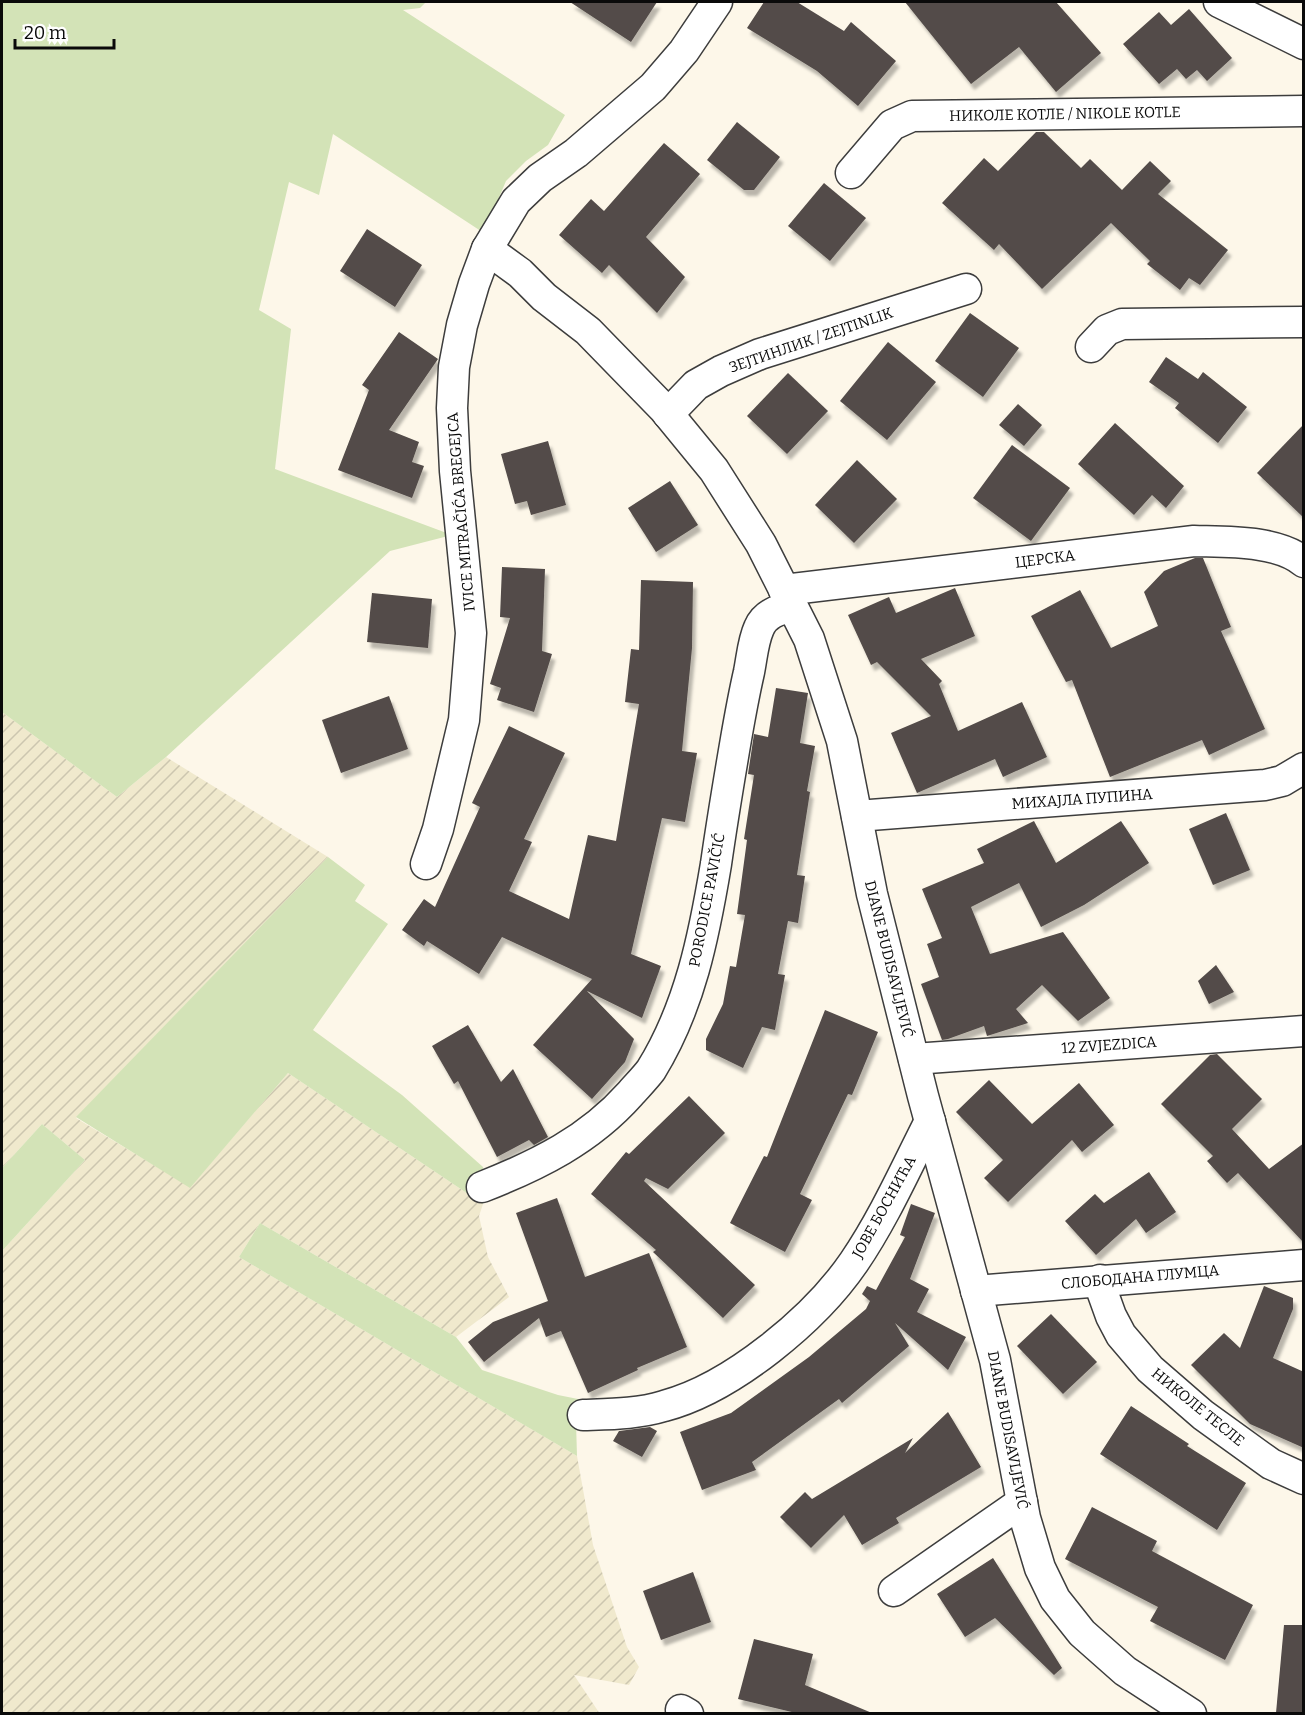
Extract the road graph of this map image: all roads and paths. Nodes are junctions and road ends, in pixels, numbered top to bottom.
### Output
1 (717, 2) edge
2 (1219, 2) edge
3 (1304, 44) edge
4 (1304, 111) edge
5 (851, 173) dead end
6 (487, 249) junction
7 (966, 289) dead end
8 (1304, 322) edge
9 (1091, 347) dead end
10 (668, 414) junction
11 (1304, 562) edge
12 (788, 598) junction
13 (1304, 768) edge
14 (857, 816) junction
15 (426, 864) dead end
16 (1304, 1031) edge
17 (914, 1059) junction
18 (930, 1121) junction
19 (482, 1187) dead end
20 (1304, 1265) edge
21 (1100, 1280) junction
22 (976, 1290) junction
23 (583, 1415) dead end
24 (1304, 1479) edge
25 (1022, 1502) junction
26 (894, 1591) dead end
27 (1191, 1713) edge

1 - 6 street, IVICE MITRAČIĆA BREGEJCA
2 - 3 street
4 - 5 street, НИКОЛЕ КОТЛЕ / NIKOLE KOTLE
6 - 10 street, DIANE BUDISAVLJEVIĆ
6 - 15 street, IVICE MITRAČIĆA BREGEJCA
7 - 10 street, ЗЕЈТИНЛИК / ZEJTINLIK
8 - 9 street
10 - 12 street, DIANE BUDISAVLJEVIĆ
11 - 12 street, ЦЕРСКА
12 - 14 street, DIANE BUDISAVLJEVIĆ
12 - 19 street, PORODICE PAVIČIĆ
13 - 14 street, МИХАЈЛА ПУПИНА
14 - 17 street, DIANE BUDISAVLJEVIĆ
16 - 17 street, 12 ZVJEZDICA
17 - 18 street, DIANE BUDISAVLJEVIĆ
18 - 22 street, DIANE BUDISAVLJEVIĆ
18 - 23 street, ЈОВЕ БОСНИЋА
20 - 21 street, СЛОБОДАНА ГЛУМЦА
21 - 22 street, СЛОБОДАНА ГЛУМЦА
21 - 24 street, НИКОЛЕ ТЕСЛЕ
22 - 25 street, DIANE BUDISAVLJEVIĆ
25 - 26 street
25 - 27 street, DIANE BUDISAVLJEVIĆ

